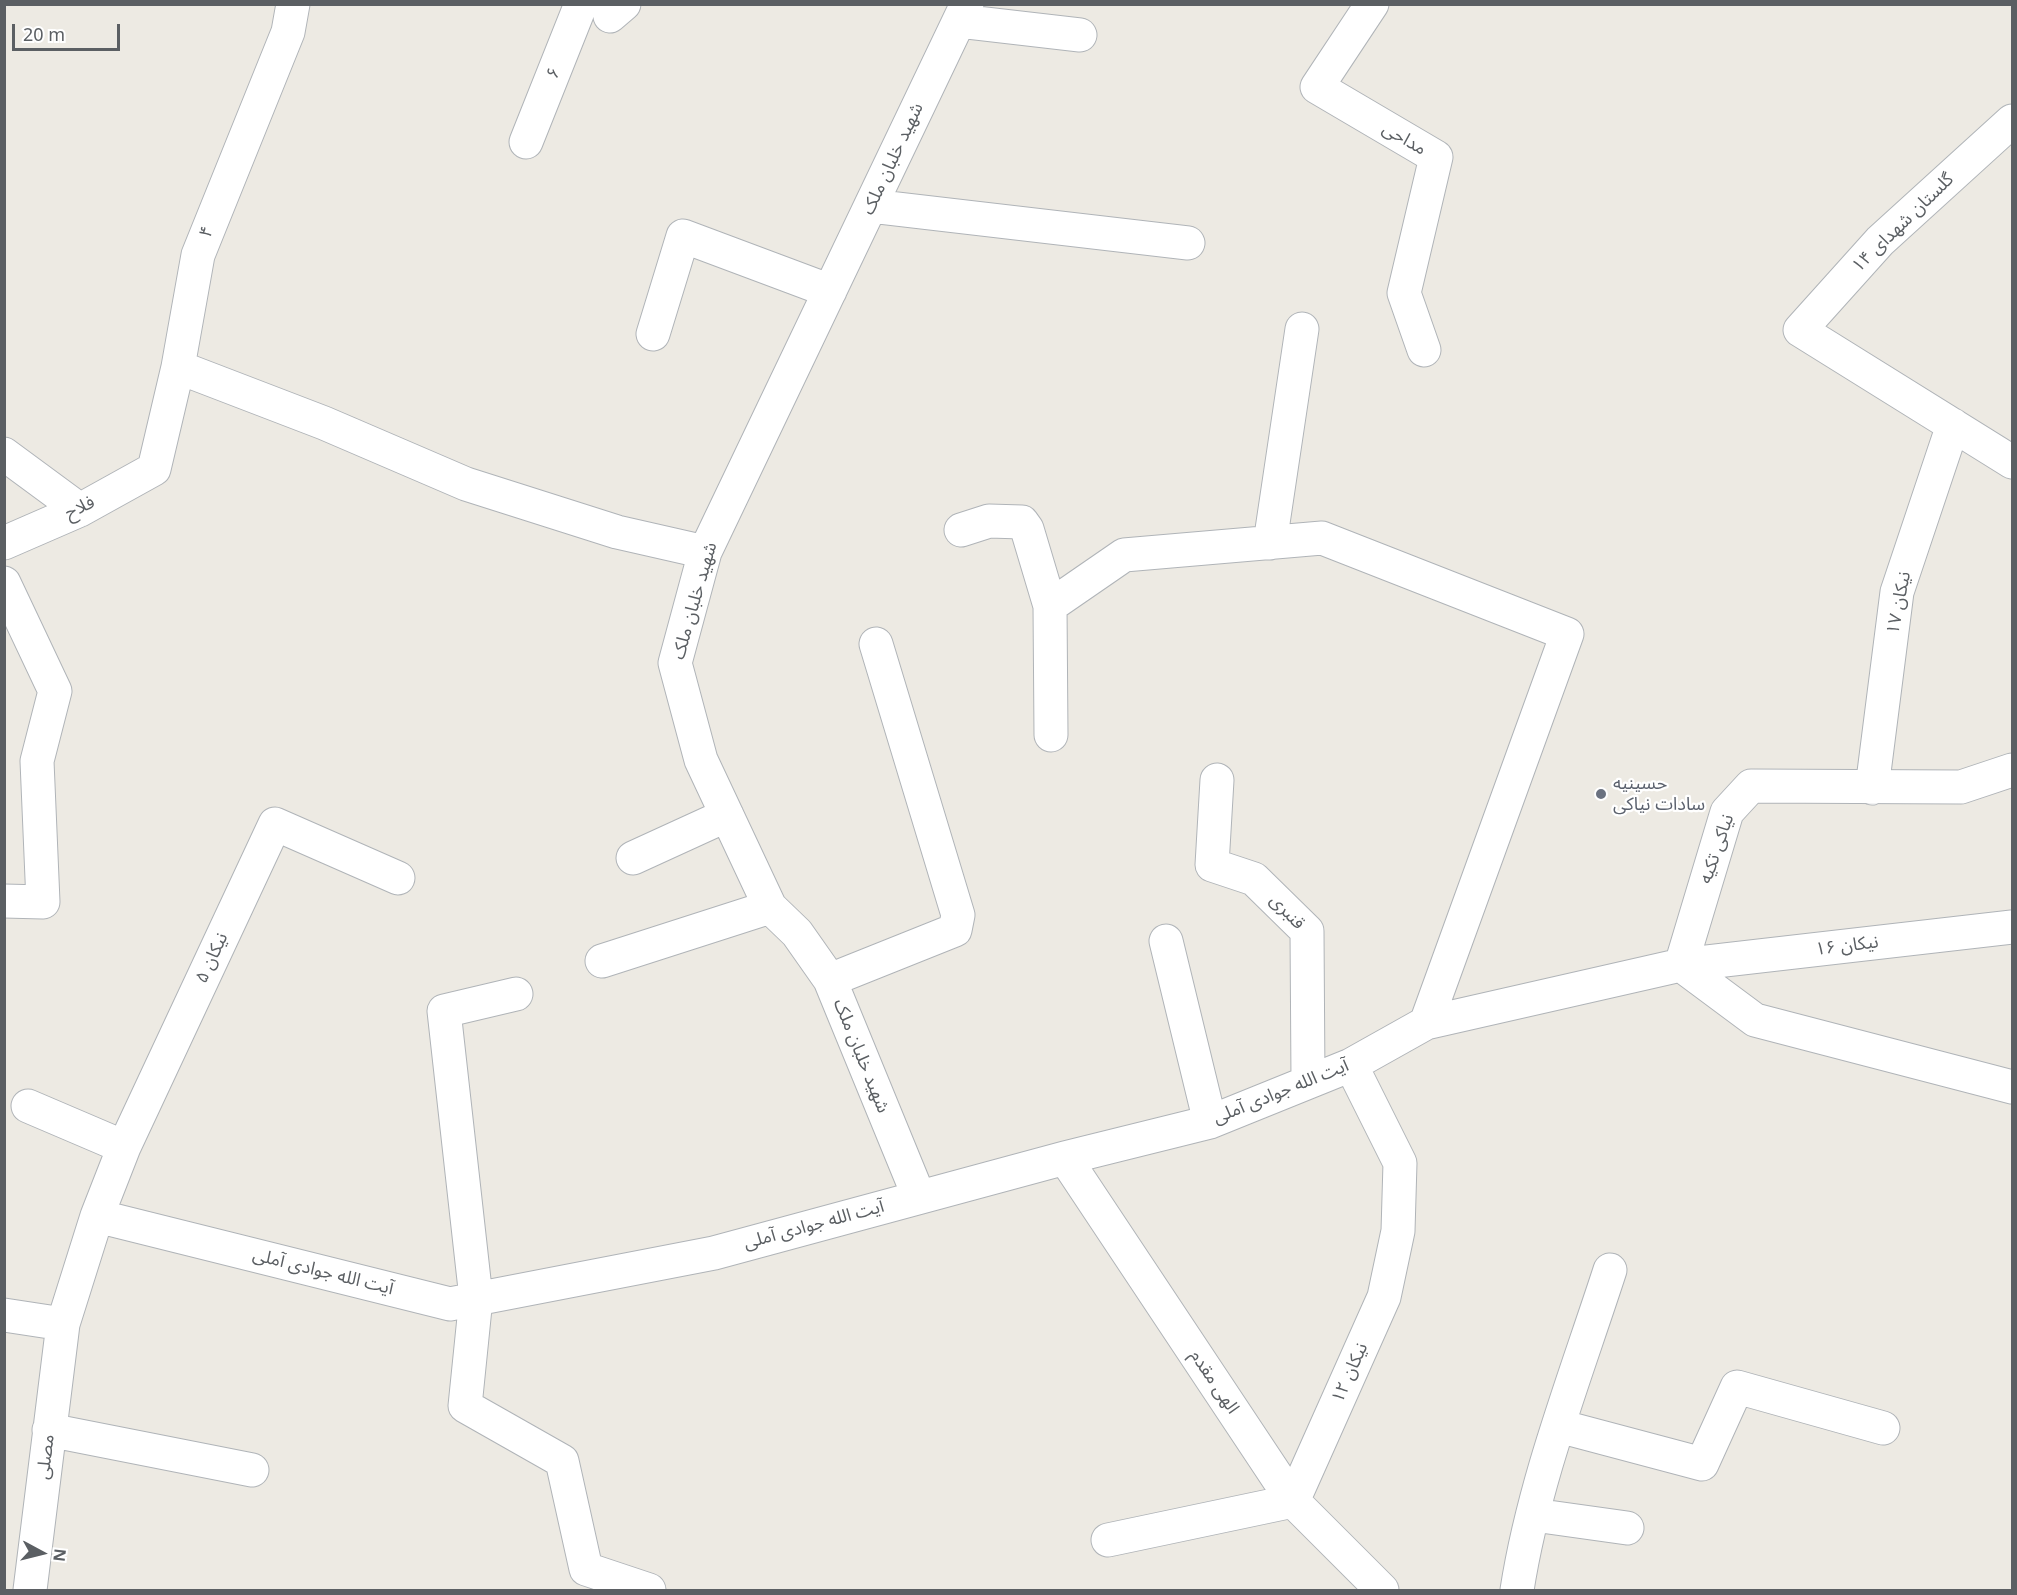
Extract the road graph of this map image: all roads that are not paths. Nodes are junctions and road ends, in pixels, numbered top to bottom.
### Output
1 (293, 4) edge
2 (1372, 4) edge
3 (605, 8) edge
4 (963, 13) edge
5 (1080, 35) dead end
6 (2013, 121) edge
7 (526, 142) dead end
8 (871, 206) junction
9 (1188, 243) dead end
10 (830, 291) junction
11 (1302, 329) dead end
12 (653, 334) dead end
13 (1424, 350) dead end
14 (178, 368) junction
15 (1953, 425) junction
16 (4, 454) edge
17 (2013, 462) edge
18 (154, 469) joint
19 (80, 510) junction
20 (961, 530) dead end
21 (4, 543) edge
22 (1270, 543) junction
23 (705, 552) junction
24 (4, 583) edge
25 (1050, 606) junction
26 (876, 644) dead end
27 (1051, 735) dead end
28 (2013, 770) edge
29 (1217, 780) dead end
30 (1872, 788) junction
31 (727, 815) junction
32 (633, 858) dead end
33 (398, 878) dead end
34 (4, 901) edge
35 (770, 907) junction
36 (2013, 927) edge
37 (1167, 940) dead end
38 (602, 962) dead end
39 (1681, 965) junction
40 (830, 980) junction
41 (516, 994) dead end
42 (1426, 1023) junction
43 (1351, 1065) junction
44 (1308, 1080) junction
45 (2013, 1087) edge
46 (28, 1106) dead end
47 (1210, 1122) junction
48 (124, 1146) junction
49 (1065, 1158) junction
50 (919, 1197) junction
51 (97, 1216) junction
52 (1610, 1270) dead end
53 (476, 1298) junction
54 (4, 1315) edge
55 (63, 1324) junction
56 (1559, 1426) junction
57 (1883, 1428) dead end
58 (50, 1430) junction
59 (252, 1470) dead end
60 (1293, 1502) junction
61 (1534, 1515) junction
62 (1627, 1528) dead end
63 (1108, 1540) dead end
64 (30, 1590) edge
65 (649, 1590) edge
66 (1382, 1590) edge
67 (1517, 1590) edge

1 - 14 street, ۴
2 - 13 street, مداحی
3 - 7 street, ۶
4 - 5 street
4 - 8 street, شهید خلبان ملک
6 - 15 street, گلستان شهدای ۱۴
8 - 9 street
8 - 10 street, شهید خلبان ملک
10 - 12 street
10 - 23 street, شهید خلبان ملک
11 - 22 street
14 - 18 street, ۴
14 - 23 street
15 - 17 street
15 - 30 street, نیکان ۱۷
16 - 19 street
18 - 19 street, فلاح
19 - 21 street, فلاح
20 - 25 street
22 - 25 street
22 - 42 street
23 - 31 street, شهید خلبان ملک
24 - 34 street
25 - 27 street
26 - 40 street
28 - 30 street, نیاکی تکیه
29 - 44 street, قنبری
30 - 39 street, نیاکی تکیه
31 - 32 street
31 - 35 street, شهید خلبان ملک
33 - 48 street, نیکان ۵
35 - 38 street
35 - 40 street, شهید خلبان ملک
36 - 39 street, نیکان ۱۶
37 - 47 street
39 - 42 street, آیت الله جوادی آملی
39 - 45 street
40 - 50 street, شهید خلبان ملک
41 - 53 street
42 - 43 street, آیت الله جوادی آملی
43 - 44 street, آیت الله جوادی آملی
43 - 60 street, نیکان ۱۲
44 - 47 street, آیت الله جوادی آملی
46 - 48 street
47 - 49 street, آیت الله جوادی آملی
48 - 51 street, نیکان ۵
49 - 50 street, آیت الله جوادی آملی
49 - 60 street, الهی مقدم
50 - 53 street, آیت الله جوادی آملی
51 - 53 street, آیت الله جوادی آملی
51 - 55 street
52 - 56 street
53 - 65 street
54 - 55 street
55 - 58 street, مصلی
56 - 57 street
56 - 61 street
58 - 59 street
58 - 64 street, مصلی
60 - 63 street
60 - 66 street, الهی مقدم
61 - 62 street
61 - 67 street

